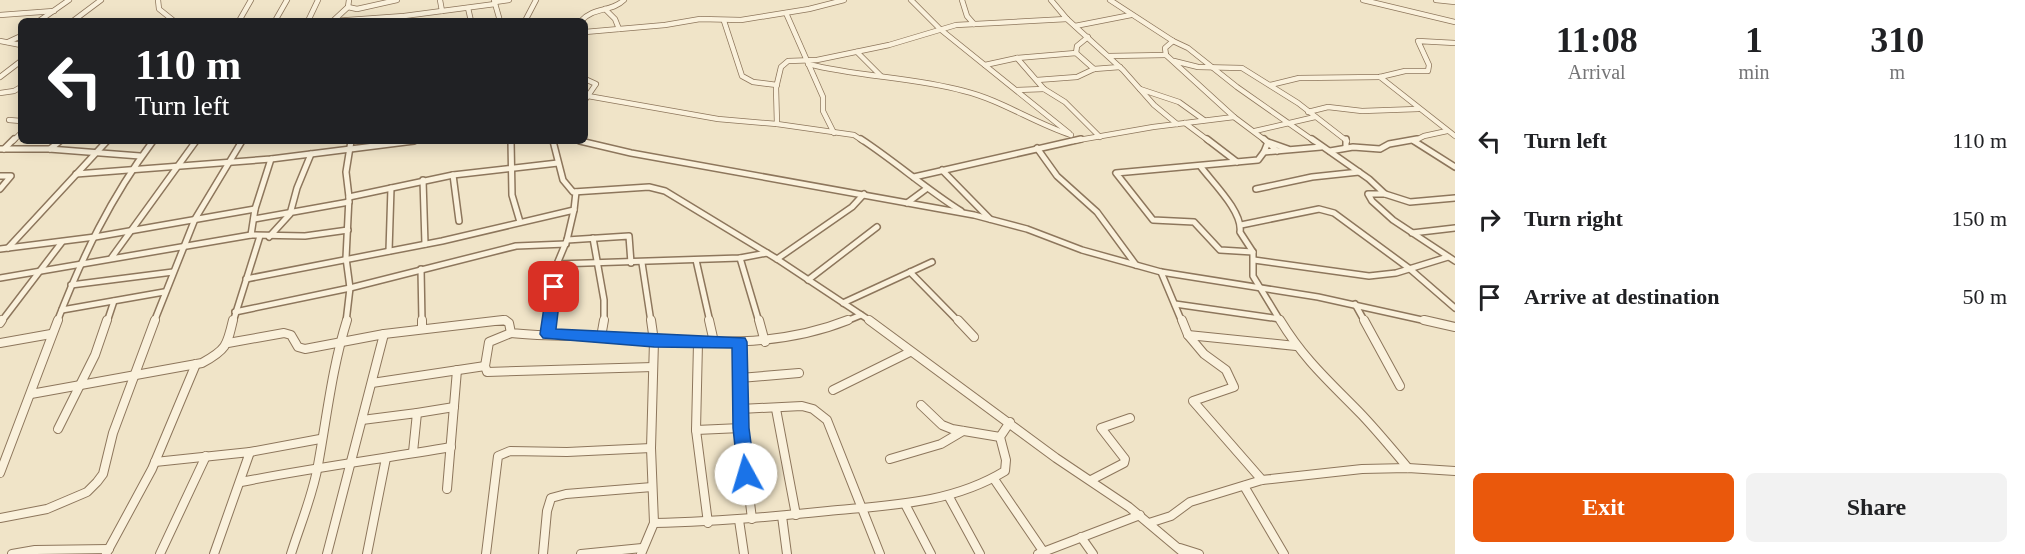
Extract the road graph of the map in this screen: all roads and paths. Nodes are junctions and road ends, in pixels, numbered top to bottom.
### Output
1 (69, 0) edge
2 (101, 0) edge
3 (158, 0) edge
4 (251, 0) edge
5 (287, 0) edge
6 (318, 0) edge
7 (349, 0) edge
8 (397, 0) edge
9 (440, 0) edge
10 (509, 0) edge
11 (536, 0) edge
12 (624, 0) edge
13 (844, 0) edge
14 (911, 0) edge
15 (962, 0) edge
16 (1051, 0) edge
17 (1110, 0) edge
18 (1365, 0) edge
19 (1436, 0) edge
20 (390, 2) junction
21 (495, 2) edge
22 (1455, 2) edge
23 (348, 7) junction
24 (468, 8) junction
25 (357, 9) junction
26 (605, 9) junction
27 (54, 11) junction
28 (442, 11) junction
29 (436, 12) junction
30 (786, 13) junction
31 (0, 15) edge
32 (1131, 15) junction
33 (393, 17) junction
34 (44, 18) edge
35 (77, 18) edge
36 (170, 18) edge
37 (241, 18) edge
38 (277, 18) edge
39 (309, 18) edge
40 (336, 18) edge
41 (360, 18) edge
42 (376, 18) edge
43 (398, 18) edge
44 (408, 18) edge
45 (436, 18) edge
46 (470, 18) edge
47 (499, 18) edge
48 (526, 18) edge
49 (584, 18) edge
50 (1067, 19) junction
51 (724, 21) junction
52 (1455, 22) edge
53 (974, 24) junction
54 (1075, 26) junction
55 (619, 29) junction
56 (940, 29) junction
57 (588, 32) edge
58 (18, 37) edge
59 (1088, 37) junction
60 (0, 41) edge
61 (1173, 41) junction
62 (6, 42) junction
63 (1455, 43) edge
64 (18, 44) edge
65 (857, 52) junction
66 (1076, 53) junction
67 (1166, 55) junction
68 (1109, 56) junction
69 (1017, 58) junction
70 (807, 62) junction
71 (1174, 62) junction
72 (18, 63) edge
73 (985, 64) junction
74 (1209, 66) junction
75 (1120, 67) junction
76 (1094, 69) junction
77 (881, 76) junction
78 (0, 77) edge
79 (1380, 77) junction
80 (588, 80) edge
81 (1037, 80) junction
82 (777, 85) junction
83 (1270, 85) junction
84 (1140, 88) junction
85 (18, 89) edge
86 (1044, 89) junction
87 (1017, 90) junction
88 (0, 93) edge
89 (588, 94) edge
90 (588, 95) edge
91 (1418, 109) junction
92 (1308, 112) junction
93 (1234, 117) junction
94 (1315, 117) junction
95 (9, 120) dead end
96 (1204, 120) junction
97 (18, 121) edge
98 (1288, 122) junction
99 (1185, 123) junction
100 (777, 124) junction
101 (1177, 124) junction
102 (1447, 131) junction
103 (1255, 132) junction
104 (834, 133) junction
105 (1071, 135) junction
106 (18, 136) edge
107 (1455, 136) edge
108 (1100, 137) junction
109 (1078, 140) junction
110 (1414, 141) junction
111 (1268, 142) junction
112 (588, 143) edge
113 (56, 144) edge
114 (104, 144) edge
115 (151, 144) edge
116 (194, 144) edge
117 (240, 144) edge
118 (351, 144) edge
119 (395, 144) edge
120 (511, 144) edge
121 (554, 144) edge
122 (1321, 147) junction
123 (1346, 147) junction
124 (1037, 148) junction
125 (1, 150) edge
126 (49, 150) junction
127 (1292, 150) junction
128 (350, 151) junction
129 (1277, 151) junction
130 (1330, 151) junction
131 (95, 152) junction
132 (1264, 153) junction
133 (311, 154) junction
134 (141, 156) junction
135 (271, 159) junction
136 (229, 160) junction
137 (1237, 162) junction
138 (558, 163) junction
139 (178, 165) junction
140 (1201, 167) junction
141 (1455, 167) edge
142 (511, 168) junction
143 (130, 169) junction
144 (942, 170) junction
145 (1359, 172) junction
146 (76, 174) junction
147 (0, 176) edge
148 (453, 176) junction
149 (914, 177) junction
150 (423, 180) junction
151 (391, 188) junction
152 (0, 189) edge
153 (926, 189) junction
154 (1256, 189) dead end
155 (576, 192) junction
156 (864, 194) junction
157 (1385, 194) junction
158 (1455, 198) edge
159 (349, 200) junction
160 (907, 203) junction
161 (255, 209) junction
162 (574, 210) junction
163 (290, 214) junction
164 (965, 214) junction
165 (195, 219) junction
166 (254, 219) junction
167 (990, 219) junction
168 (459, 221) dead end
169 (520, 222) junction
170 (1241, 225) junction
171 (877, 227) dead end
172 (1455, 228) edge
173 (131, 230) junction
174 (348, 230) junction
175 (1412, 233) junction
176 (251, 235) junction
177 (260, 236) junction
178 (95, 237) junction
179 (269, 237) junction
180 (593, 238) junction
181 (62, 242) junction
182 (567, 242) junction
183 (425, 244) junction
184 (182, 247) junction
185 (8, 248) junction
186 (0, 249) edge
187 (389, 251) junction
188 (767, 253) junction
189 (1253, 256) junction
190 (1448, 257) junction
191 (112, 258) junction
192 (346, 258) junction
193 (740, 258) junction
194 (777, 259) junction
195 (696, 260) junction
196 (1455, 261) edge
197 (932, 262) dead end
198 (82, 263) junction
199 (630, 263) junction
200 (642, 263) junction
201 (557, 264) junction
202 (596, 264) junction
203 (1136, 266) junction
204 (421, 269) junction
205 (1410, 269) junction
206 (39, 272) junction
207 (173, 272) junction
208 (910, 272) junction
209 (1161, 272) junction
210 (0, 278) edge
211 (246, 279) junction
212 (808, 280) junction
213 (71, 285) junction
214 (1260, 287) junction
215 (350, 288) junction
216 (164, 292) junction
217 (114, 301) junction
218 (843, 303) junction
219 (1174, 304) junction
220 (1355, 304) junction
221 (12, 308) junction
222 (1455, 308) edge
223 (0, 310) edge
224 (62, 310) junction
225 (235, 312) junction
226 (861, 315) junction
227 (1280, 319) junction
228 (0, 323) edge
229 (1455, 327) edge
230 (422, 329) junction
231 (511, 333) junction
232 (51, 334) junction
233 (384, 334) junction
234 (548, 334) junction
235 (1188, 335) junction
236 (601, 337) junction
237 (974, 337) dead end
238 (654, 341) junction
239 (714, 342) junction
240 (739, 342) junction
241 (765, 342) junction
242 (0, 343) edge
243 (228, 343) junction
244 (698, 343) junction
245 (340, 344) junction
246 (1296, 346) junction
247 (909, 352) junction
248 (196, 364) junction
249 (485, 366) junction
250 (653, 367) junction
251 (457, 370) junction
252 (799, 373) dead end
253 (135, 374) junction
254 (740, 378) junction
255 (372, 383) junction
256 (79, 384) junction
257 (1400, 386) dead end
258 (833, 390) dead end
259 (31, 394) junction
260 (921, 405) dead end
261 (454, 407) junction
262 (740, 409) junction
263 (776, 409) junction
264 (417, 413) junction
265 (1130, 418) dead end
266 (362, 420) junction
267 (1010, 422) junction
268 (741, 428) junction
269 (58, 429) dead end
270 (696, 430) junction
271 (963, 431) junction
272 (1000, 437) junction
273 (320, 439) junction
274 (451, 447) junction
275 (651, 448) junction
276 (250, 452) junction
277 (413, 452) junction
278 (206, 456) junction
279 (386, 458) junction
280 (890, 459) dead end
281 (155, 462) junction
282 (351, 464) junction
283 (318, 467) junction
284 (1408, 468) junction
285 (1455, 471) edge
286 (0, 473) edge
287 (994, 479) junction
288 (1091, 480) junction
289 (1262, 480) junction
290 (241, 482) junction
291 (1244, 486) junction
292 (652, 488) junction
293 (447, 489) dead end
294 (949, 497) junction
295 (905, 504) junction
296 (864, 508) junction
297 (796, 514) junction
298 (1140, 515) junction
299 (782, 516) junction
300 (0, 518) edge
301 (752, 519) junction
302 (739, 520) junction
303 (654, 523) junction
304 (708, 523) junction
305 (1149, 524) junction
306 (1081, 537) junction
307 (1177, 547) junction
308 (107, 551) edge
309 (642, 551) edge
310 (1041, 552) edge
311 (12, 554) edge
312 (160, 554) edge
313 (214, 554) edge
314 (291, 554) edge
315 (327, 554) edge
316 (367, 554) edge
317 (486, 554) edge
318 (543, 554) edge
319 (581, 554) edge
320 (744, 554) edge
321 (787, 554) edge
322 (880, 554) edge
323 (931, 554) edge
324 (980, 554) edge
325 (1093, 554) edge
326 (1185, 554) edge
327 (1199, 554) edge
328 (1284, 554) edge

1 - 27 street
2 - 35 street
3 - 36 street
4 - 37 street
5 - 38 street
6 - 39 street
7 - 23 street
8 - 20 street
9 - 28 street
10 - 21 street
11 - 48 street
12 - 26 street
13 - 30 street
14 - 56 street
15 - 53 street
16 - 50 street
17 - 32 street
18 - 52 street
19 - 22 street
20 - 25 street
20 - 33 street
21 - 24 street
21 - 47 street
23 - 25 street
23 - 40 street
24 - 28 street
24 - 46 street
25 - 41 street
26 - 49 street
26 - 55 street
27 - 31 street
27 - 34 street
28 - 29 street
29 - 44 street
29 - 45 street
30 - 51 street
30 - 70 street
32 - 54 street
32 - 61 street
33 - 42 street
33 - 43 street
50 - 53 street
50 - 54 street
51 - 55 street
51 - 82 street
53 - 56 street
54 - 59 street
55 - 57 street
56 - 65 street
56 - 73 street
58 - 62 street
59 - 66 street
59 - 68 street
60 - 62 street
61 - 67 street
61 - 74 street
62 - 64 street
63 - 79 street
65 - 70 street
65 - 77 street
66 - 69 street
66 - 76 street
67 - 68 street
67 - 71 street
68 - 75 street
69 - 73 street
69 - 81 street
70 - 77 street
70 - 82 street
70 - 104 street
71 - 74 street
71 - 93 street
72 - 78 street
73 - 87 street
74 - 83 street
74 - 98 street
75 - 76 street
75 - 84 street
76 - 81 street
77 - 105 street
79 - 83 street
79 - 91 street
80 - 89 street
81 - 86 street
82 - 100 street
83 - 92 street
84 - 96 street
84 - 101 street
85 - 88 street
86 - 87 street
86 - 108 street
87 - 105 street
90 - 100 street
91 - 92 street
91 - 102 street
92 - 94 street
93 - 96 street
93 - 103 street
94 - 98 street
94 - 123 street
95 - 97 street
96 - 99 street
98 - 103 street
98 - 122 street
99 - 101 street
99 - 137 street
100 - 104 street
101 - 108 street
102 - 107 street
102 - 110 street
103 - 111 street
104 - 149 street
105 - 109 street
106 - 125 street
108 - 109 street
109 - 124 street
110 - 123 street
110 - 141 street
111 - 127 street
111 - 129 street
111 - 132 street
112 - 156 street
113 - 126 street
114 - 131 street
115 - 134 street
116 - 139 street
117 - 136 street
118 - 128 street
119 - 128 street
120 - 142 street
121 - 138 street
122 - 127 street
122 - 130 street
123 - 130 street
124 - 144 street
124 - 203 street
125 - 126 street
126 - 131 street
127 - 129 street
128 - 133 street
128 - 159 street
129 - 132 street
130 - 145 street
131 - 134 street
131 - 146 street
132 - 137 street
133 - 135 street
133 - 163 street
134 - 143 street
135 - 136 street
135 - 161 street
136 - 139 street
136 - 165 street
137 - 140 street
138 - 142 street
138 - 155 street
139 - 143 street
139 - 173 street
140 - 170 street
140 - 189 street
142 - 148 street
142 - 169 street
143 - 146 street
143 - 178 street
144 - 149 street
144 - 167 street
145 - 154 street
145 - 157 street
146 - 185 street
147 - 152 street
148 - 150 street
148 - 168 street
149 - 153 street
150 - 151 street
150 - 183 street
151 - 159 street
151 - 187 street
153 - 160 street
153 - 164 street
155 - 162 street
155 - 188 street
156 - 160 street
156 - 194 street
157 - 158 street
157 - 175 street
159 - 163 street
159 - 174 street
160 - 164 street
161 - 165 street
161 - 166 street
162 - 169 street
162 - 182 street
163 - 166 street
163 - 179 street
164 - 167 street
165 - 173 street
165 - 184 street
166 - 176 street
167 - 203 street
169 - 183 street
170 - 189 street
170 - 205 street
171 - 212 street
172 - 175 street
173 - 178 street
173 - 191 street
174 - 179 street
174 - 192 street
175 - 190 street
176 - 177 street
176 - 184 street
177 - 179 street
177 - 211 street
178 - 181 street
178 - 198 street
180 - 182 street
180 - 199 street
180 - 202 street
181 - 185 street
181 - 206 street
182 - 201 street
182 - 204 street
183 - 187 street
184 - 191 street
184 - 207 street
185 - 186 street
187 - 192 street
188 - 193 street
188 - 194 street
189 - 205 street
189 - 214 street
190 - 196 street
190 - 205 street
191 - 198 street
192 - 211 street
192 - 215 street
193 - 195 street
193 - 241 street
194 - 212 street
195 - 200 street
195 - 239 street
197 - 208 street
198 - 206 street
198 - 213 street
199 - 200 street
199 - 202 street
200 - 238 street
201 - 202 street
201 - 234 street
202 - 236 street
203 - 209 street
204 - 215 street
204 - 230 street
205 - 222 street
206 - 210 street
206 - 221 street
207 - 213 street
207 - 216 street
208 - 218 street
208 - 237 street
209 - 214 street
209 - 219 street
211 - 225 street
212 - 218 street
213 - 224 street
214 - 220 street
214 - 227 street
215 - 225 street
215 - 245 street
216 - 217 street
216 - 253 street
217 - 224 street
217 - 256 street
218 - 226 street
219 - 227 street
219 - 235 street
220 - 229 street
220 - 257 street
221 - 223 street
221 - 228 street
224 - 232 street
225 - 243 street
226 - 241 street
226 - 247 street
227 - 246 street
230 - 231 street
230 - 233 street
231 - 234 street
231 - 249 street
232 - 242 street
232 - 259 street
233 - 245 street
233 - 255 street
234 - 236 street
235 - 246 street
235 - 289 street
236 - 238 street
238 - 244 street
238 - 250 street
239 - 240 street
239 - 244 street
240 - 241 street
240 - 254 street
243 - 245 street
243 - 248 street
244 - 270 street
245 - 273 street
246 - 284 street
247 - 258 street
247 - 267 street
248 - 253 street
248 - 281 street
249 - 250 street
249 - 251 street
250 - 275 street
251 - 255 street
251 - 261 street
252 - 254 street
253 - 256 street
253 - 300 street
254 - 262 street
255 - 266 street
256 - 259 street
256 - 269 street
259 - 286 street
260 - 271 street
261 - 264 street
261 - 274 street
262 - 263 street
262 - 268 street
263 - 296 street
263 - 297 street
264 - 266 street
264 - 277 street
265 - 288 street
266 - 282 street
267 - 272 street
267 - 288 street
268 - 270 street
268 - 301 street
270 - 304 street
271 - 272 street
271 - 280 street
272 - 287 street
273 - 276 street
273 - 283 street
274 - 277 street
274 - 293 street
275 - 292 street
275 - 317 street
276 - 278 street
276 - 290 street
277 - 279 street
278 - 281 street
278 - 312 street
279 - 282 street
279 - 316 street
281 - 308 street
282 - 283 street
282 - 315 street
283 - 290 street
283 - 314 street
284 - 285 street
284 - 289 street
287 - 294 street
287 - 310 street
288 - 298 street
289 - 291 street
290 - 313 street
291 - 305 street
291 - 328 street
292 - 303 street
292 - 318 street
294 - 295 street
294 - 324 street
295 - 296 street
295 - 323 street
296 - 297 street
296 - 322 street
297 - 299 street
298 - 305 street
298 - 306 street
299 - 301 street
299 - 321 street
301 - 302 street
302 - 304 street
302 - 320 street
303 - 304 street
303 - 309 street
305 - 307 street
306 - 310 street
306 - 325 street
307 - 326 street
307 - 327 street
308 - 311 street
309 - 319 street

